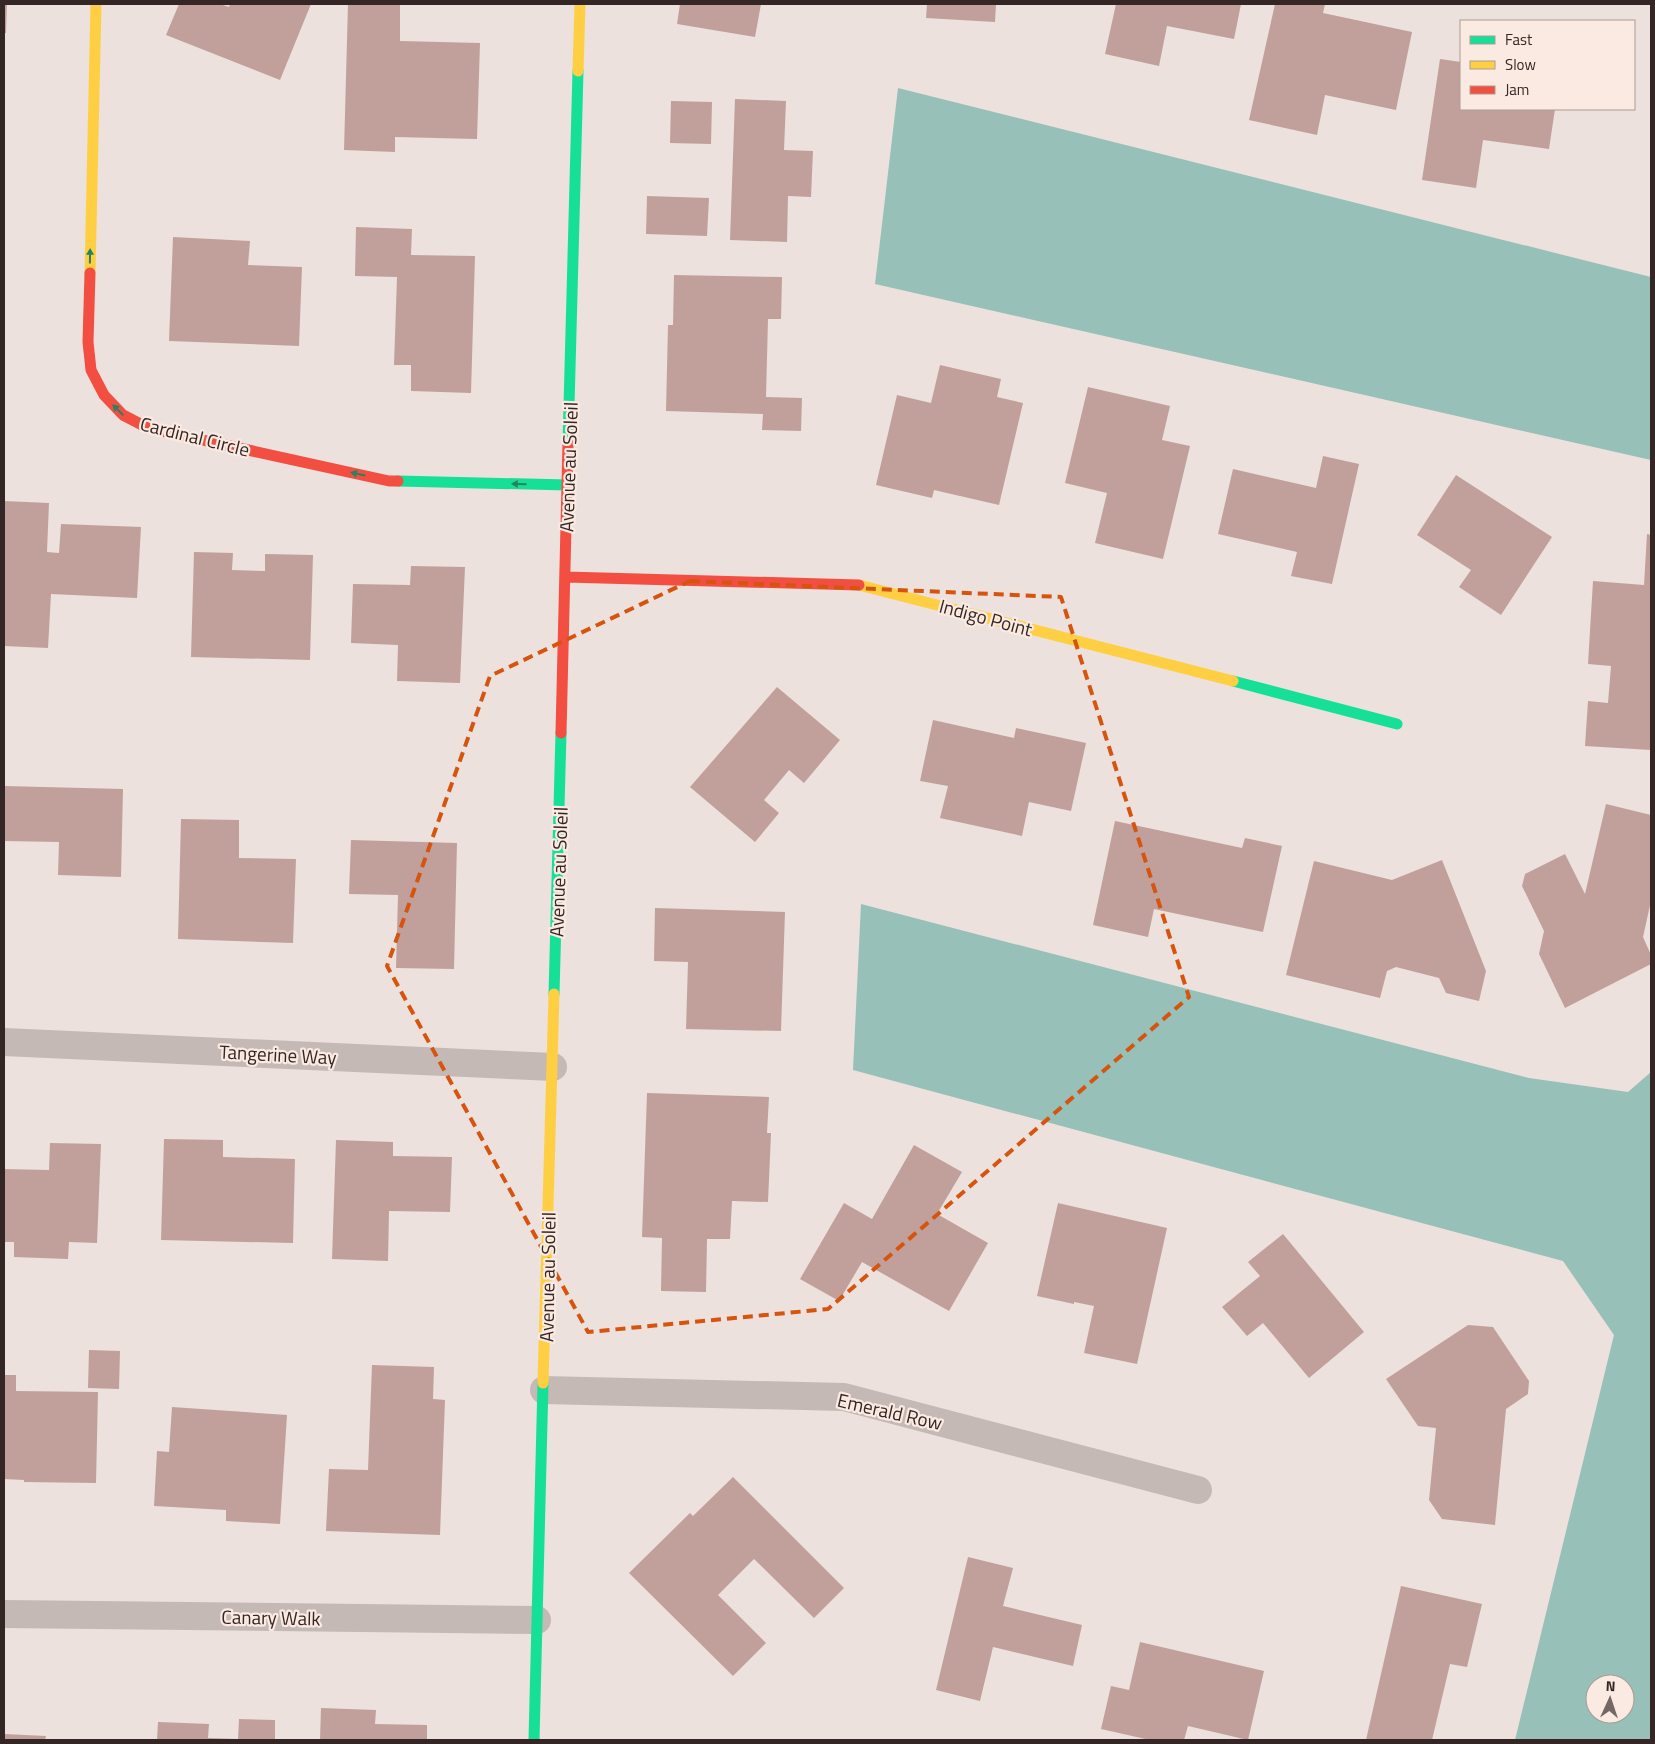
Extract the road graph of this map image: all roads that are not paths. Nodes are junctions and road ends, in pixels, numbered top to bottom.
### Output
1 (96, 4) edge
2 (580, 4) edge
3 (568, 486) junction
4 (566, 577) junction
5 (1398, 724) dead end
6 (4, 1042) edge
7 (552, 1067) junction
8 (544, 1390) junction
9 (1198, 1490) dead end
10 (4, 1614) edge
11 (537, 1620) junction
12 (534, 1740) edge

3 -> 1 street, Cardinal Circle
2 - 3 street, Avenue au Soleil
3 - 4 street, Avenue au Soleil
4 - 5 street, Indigo Point
4 - 7 street, Avenue au Soleil
6 - 7 street, Tangerine Way
7 - 8 street, Avenue au Soleil
8 - 9 street, Emerald Row
8 - 11 street, Avenue au Soleil
10 - 11 street, Canary Walk
11 - 12 street, Avenue au Soleil

